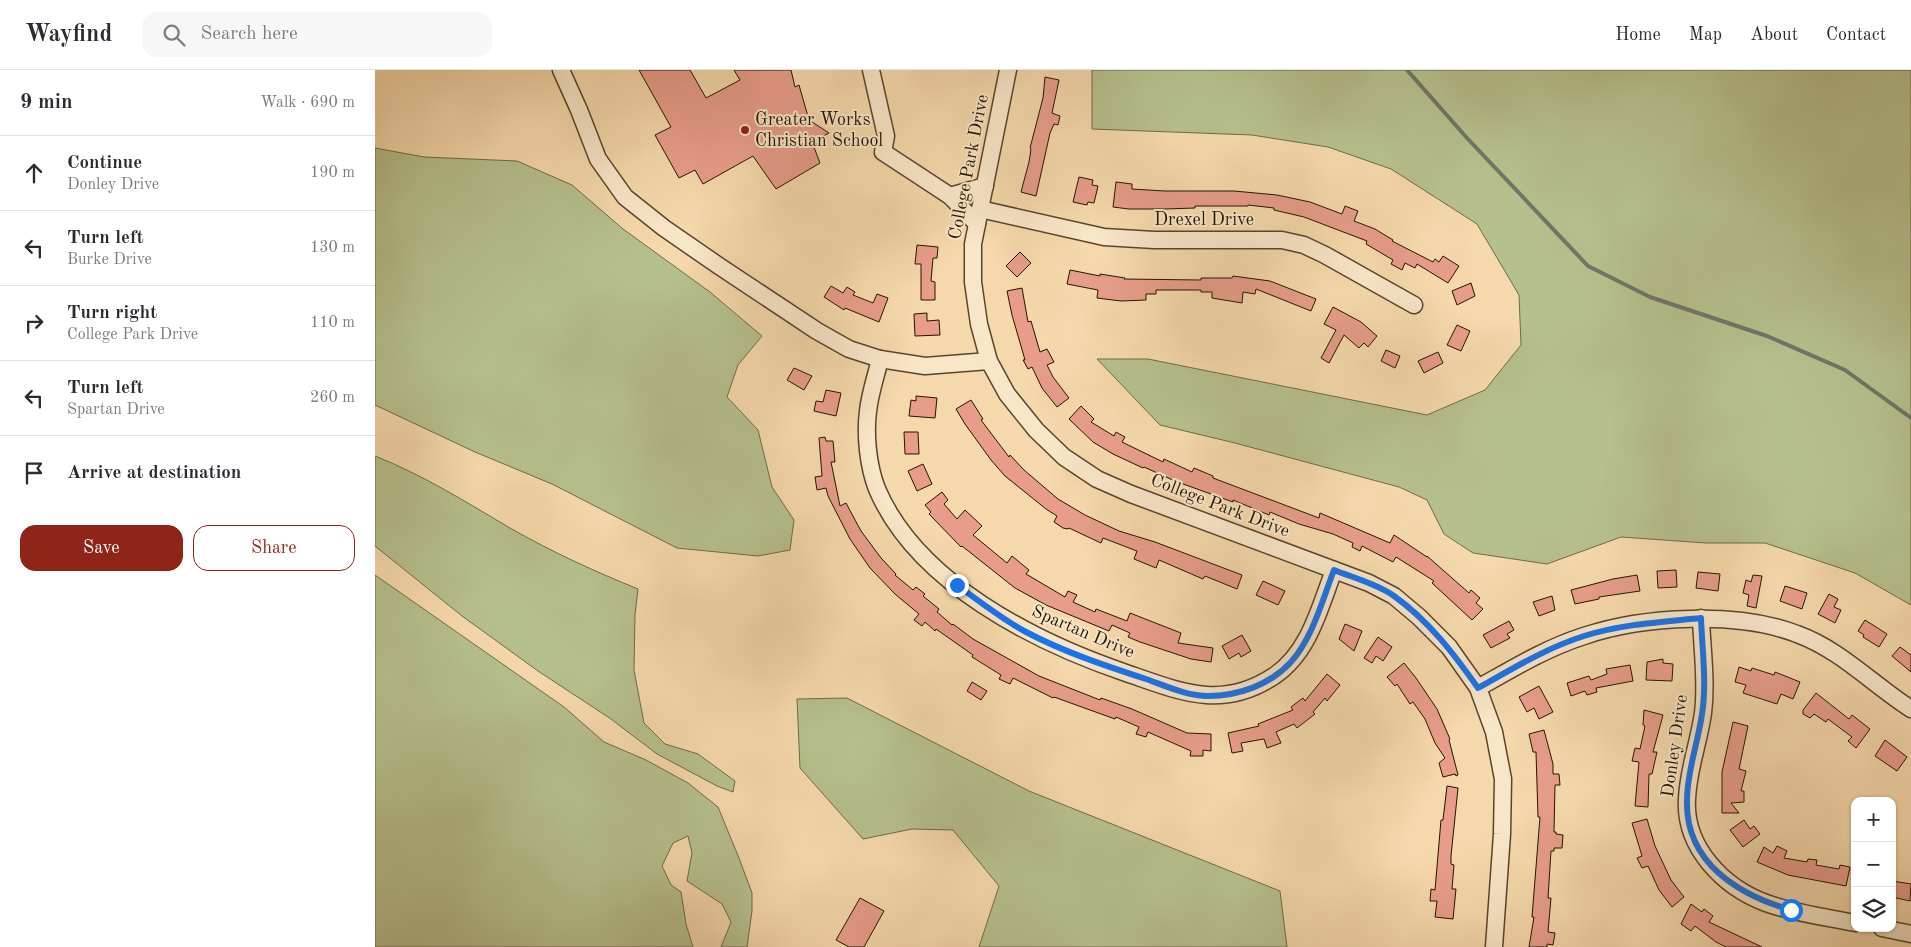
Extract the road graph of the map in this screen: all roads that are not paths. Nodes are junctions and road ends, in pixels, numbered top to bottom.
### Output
1 (561, 70) edge
2 (871, 70) edge
3 (1008, 70) edge
4 (985, 186) junction
5 (950, 196) junction
6 (979, 217) junction
7 (1414, 305) dead end
8 (880, 359) junction
9 (989, 361) junction
10 (1334, 570) junction
11 (1701, 618) junction
12 (1478, 688) junction
13 (1911, 709) edge
14 (1851, 922) edge
15 (1896, 931) edge
16 (1911, 934) edge
17 (1494, 947) edge

1 - 8 street
2 - 5 street
3 - 4 street, College Park Drive
4 - 5 street
4 - 6 street, College Park Drive
5 - 6 street
6 - 7 street, Drexel Drive
6 - 9 street, College Park Drive
8 - 9 street
8 - 10 street, Spartan Drive
9 - 10 street, College Park Drive
10 - 12 street, College Park Drive
11 - 12 street
11 - 13 street
11 - 14 street, Donley Drive
12 - 17 street, College Park Drive
15 - 16 street

